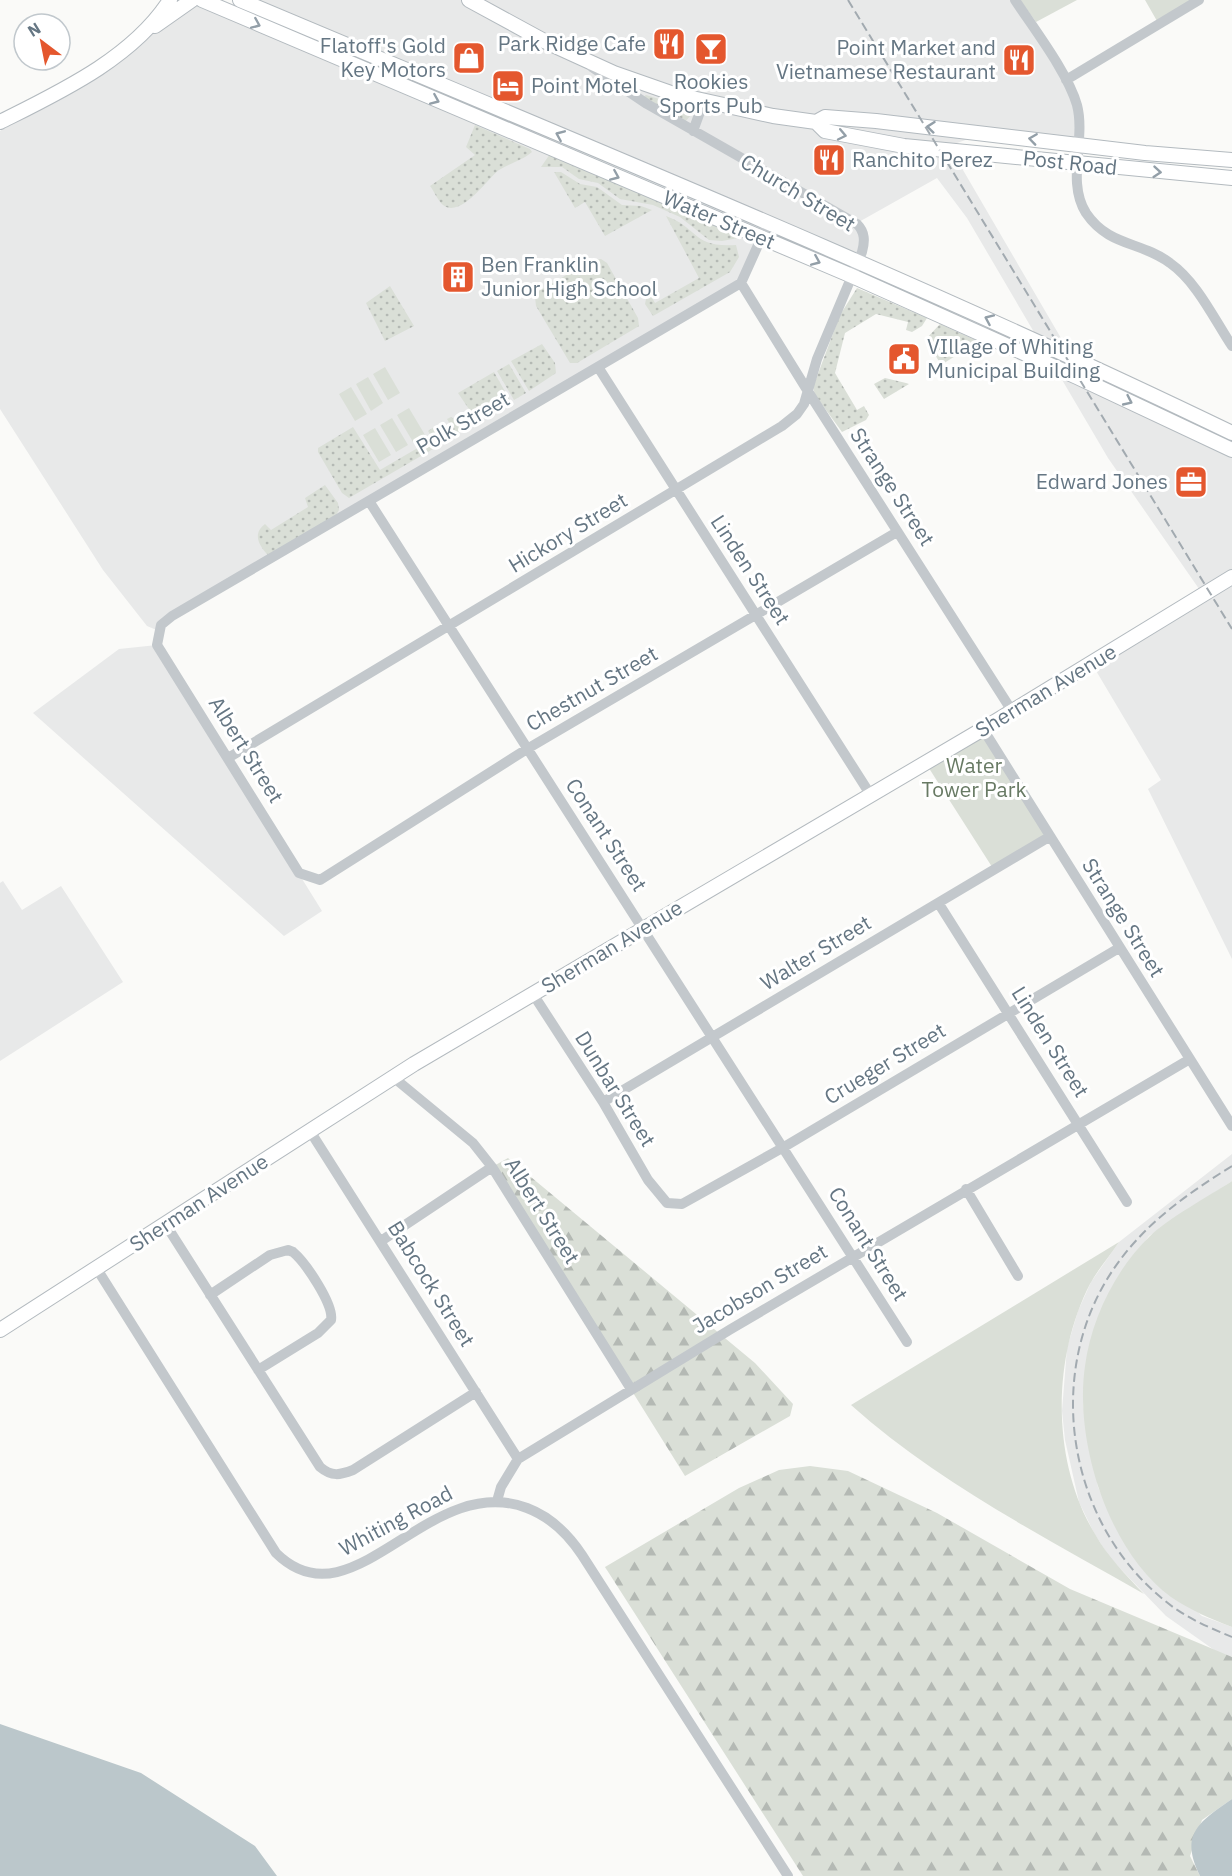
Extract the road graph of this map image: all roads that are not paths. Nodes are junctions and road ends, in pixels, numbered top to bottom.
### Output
1 (159, 0) edge
2 (170, 0) edge
3 (192, 0) edge
4 (202, 0) edge
5 (240, 0) edge
6 (469, 0) edge
7 (1015, 0) edge
8 (1199, 0) edge
9 (148, 30) junction
10 (588, 63) junction
11 (1066, 81) junction
12 (704, 101) junction
13 (39, 102) junction
14 (0, 122) edge
15 (816, 122) junction
16 (0, 131) edge
17 (693, 131) junction
18 (1079, 146) junction
19 (1232, 160) edge
20 (1078, 164) junction
21 (1232, 178) edge
22 (768, 223) junction
23 (762, 238) junction
24 (859, 261) junction
25 (852, 276) junction
26 (741, 283) junction
27 (1232, 346) edge
28 (597, 367) junction
29 (808, 393) junction
30 (1232, 433) edge
31 (1232, 450) edge
32 (676, 491) junction
33 (369, 501) junction
34 (897, 532) junction
35 (1232, 577) edge
36 (756, 616) junction
37 (450, 625) junction
38 (157, 638) joint
39 (1012, 711) junction
40 (983, 729) junction
41 (528, 749) junction
42 (228, 758) junction
43 (870, 794) junction
44 (1049, 837) junction
45 (309, 879) joint
46 (939, 904) junction
47 (644, 928) junction
48 (1119, 948) junction
49 (533, 994) junction
50 (1008, 1013) junction
51 (714, 1037) junction
52 (1190, 1059) junction
53 (393, 1077) junction
54 (603, 1102) junction
55 (1078, 1124) junction
56 (1232, 1126) edge
57 (310, 1131) junction
58 (784, 1147) junction
59 (492, 1167) junction
60 (966, 1189) junction
61 (1127, 1202) dead end
62 (667, 1203) joint
63 (166, 1225) junction
64 (381, 1241) junction
65 (853, 1257) junction
66 (97, 1269) junction
67 (1018, 1276) dead end
68 (210, 1295) junction
69 (0, 1330) edge
70 (907, 1342) dead end
71 (258, 1370) junction
72 (631, 1389) junction
73 (476, 1392) junction
74 (518, 1459) junction
75 (497, 1501) junction
76 (788, 1876) edge

1 - 9 main road
2 - 9 main road
3 - 9 main road
4 -> 23 main road, Water Street
22 -> 5 main road, Water Street
6 - 10 main road, Church Street
7 - 11 street
8 - 11 street
9 - 13 main road
10 - 12 main road
10 - 17 street, Church Street
11 - 18 street
12 - 15 main road
12 - 17 street
13 - 14 main road
13 - 16 main road
18 -> 15 main road, Post Road
15 -> 20 main road, Post Road
17 - 24 street, Church Street
18 - 19 main road, Post Road
18 - 20 street
20 -> 21 main road, Post Road
20 - 27 street
22 - 23 street
22 - 24 main road, Water Street
23 -> 25 main road, Water Street
23 - 26 street
24 - 25 street, Church Street
30 -> 24 main road, Water Street
25 - 29 street, Hickory Street
25 -> 31 main road, Water Street
26 - 28 street, Polk Street
26 - 29 street, Strange Street
28 - 32 street, Linden Street
28 - 33 street, Polk Street
29 - 32 street, Hickory Street
29 - 34 street, Strange Street
32 - 36 street, Linden Street
32 - 37 street, Hickory Street
33 - 37 street, Conant Street
33 - 38 street, Polk Street
34 - 36 street, Chestnut Street
34 - 39 street, Strange Street
35 - 39 main road, Sherman Avenue
36 - 41 street, Chestnut Street
36 - 43 street, Linden Street
37 - 41 street, Conant Street
37 - 42 street, Hickory Street
38 - 42 street, Albert Street
39 - 40 main road, Sherman Avenue
40 - 43 main road, Sherman Avenue
40 - 44 street, Strange Street
41 - 45 street, Chestnut Street
41 - 47 street, Conant Street
42 - 45 street, Albert Street
43 - 47 main road, Sherman Avenue
44 - 46 street, Walter Street
44 - 48 street, Strange Street
46 - 50 street, Linden Street
46 - 51 street, Walter Street
47 - 49 main road, Sherman Avenue
47 - 51 street, Conant Street
48 - 50 street, Crueger Street
48 - 52 street, Strange Street
49 - 53 main road, Sherman Avenue
49 - 54 street, Dunbar Street
50 - 55 street, Linden Street
50 - 58 street, Crueger Street
51 - 54 street, Walter Street
51 - 58 street, Conant Street
52 - 55 street, Jacobson Street
52 - 56 street, Strange Street
53 - 57 main road, Sherman Avenue
53 - 59 street, Albert Street
54 - 62 street, Dunbar Street
55 - 60 street, Jacobson Street
55 - 61 street, Linden Street
57 - 63 main road, Sherman Avenue
57 - 64 street, Babcock Street
58 - 62 street, Crueger Street
58 - 65 street, Conant Street
59 - 64 street
59 - 72 street, Albert Street
60 - 65 street, Jacobson Street
60 - 67 street
63 - 66 main road, Sherman Avenue
63 - 68 street
64 - 73 street, Babcock Street
65 - 70 street, Conant Street
65 - 72 street, Jacobson Street
66 - 69 main road, Sherman Avenue
66 - 75 street, Whiting Road
68 - 71 street
68 - 71 street
71 - 73 street
72 - 74 street, Jacobson Street
73 - 74 street, Babcock Street
74 - 75 street, Jacobson Street
75 - 76 street, Whiting Road

